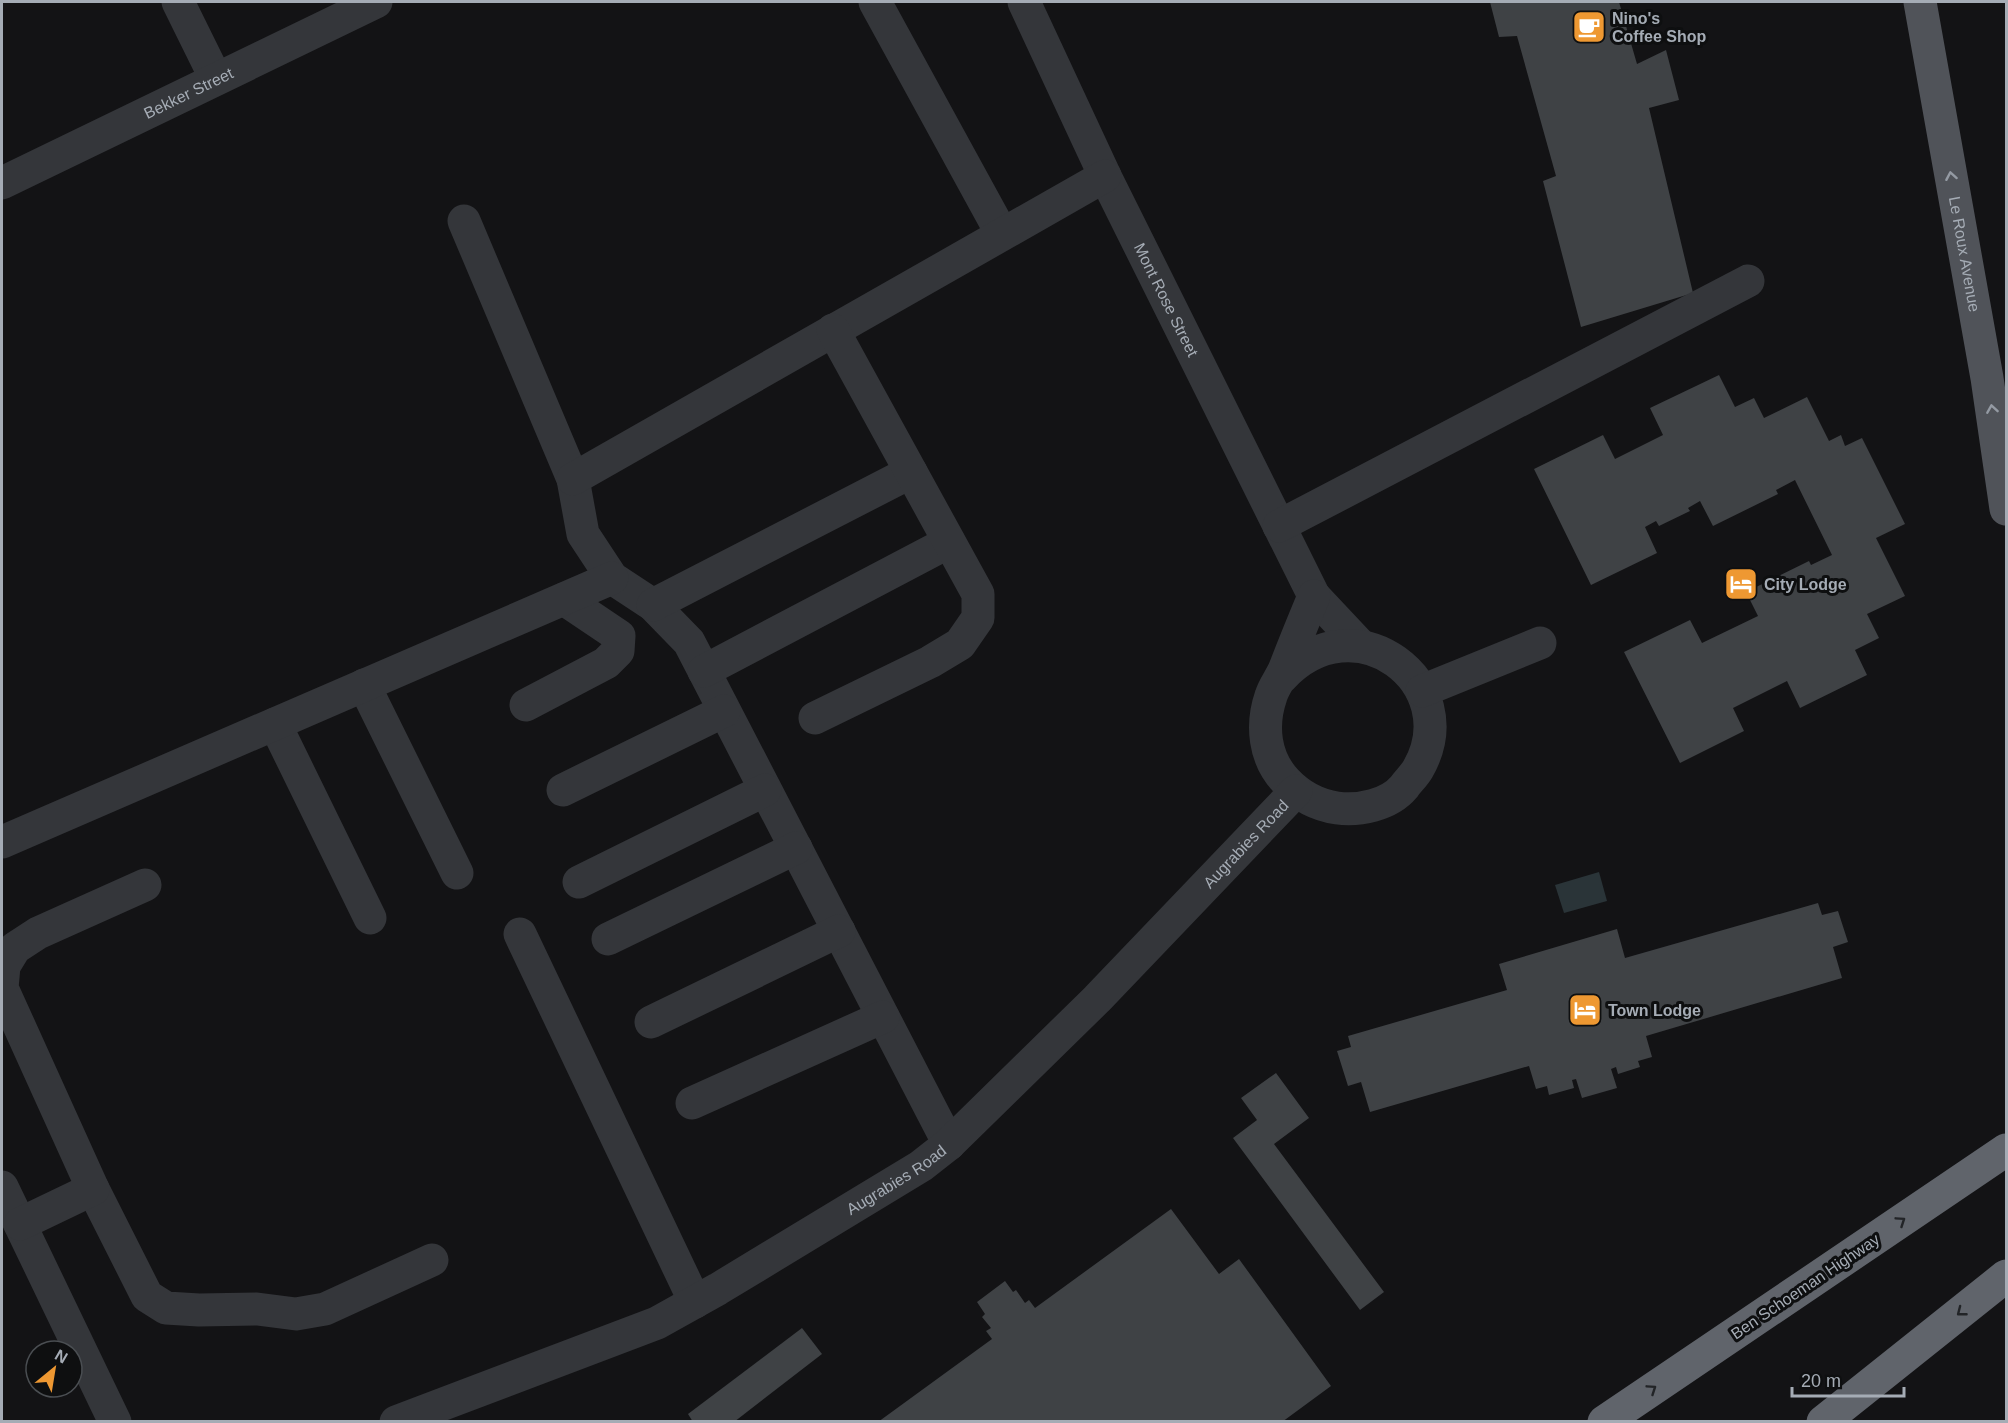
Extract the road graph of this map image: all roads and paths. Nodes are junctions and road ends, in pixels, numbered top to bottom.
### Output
1 (178, 2) edge
2 (376, 2) edge
3 (875, 2) edge
4 (1024, 2) edge
5 (1920, 2) edge
6 (216, 79) junction
7 (1105, 176) junction
8 (2, 183) edge
9 (464, 221) dead end
10 (1002, 234) junction
11 (1748, 281) dead end
12 (833, 330) junction
13 (911, 472) junction
14 (573, 479) junction
15 (2007, 509) edge
16 (1279, 526) junction
17 (949, 542) junction
18 (612, 578) junction
19 (1314, 596) junction
20 (564, 599) junction
21 (653, 605) junction
22 (1540, 643) dead end
23 (1361, 646) junction
24 (704, 671) junction
25 (1281, 678) junction
26 (364, 686) junction
27 (1422, 692) junction
28 (526, 705) dead end
29 (724, 711) junction
30 (815, 718) dead end
31 (275, 724) junction
32 (563, 790) dead end
33 (765, 790) junction
34 (1296, 791) junction
35 (2, 842) edge
36 (796, 848) junction
37 (457, 873) dead end
38 (579, 882) dead end
39 (145, 885) dead end
40 (370, 918) dead end
41 (838, 931) junction
42 (520, 934) dead end
43 (608, 939) dead end
44 (883, 1017) junction
45 (651, 1022) dead end
46 (692, 1103) dead end
47 (949, 1144) junction
48 (2007, 1150) edge
49 (2, 1187) edge
50 (93, 1189) junction
51 (20, 1224) junction
52 (432, 1260) dead end
53 (2007, 1276) edge
54 (695, 1302) junction
55 (115, 1422) edge
56 (396, 1422) edge
57 (1604, 1422) edge
58 (1823, 1422) edge

1 - 6 street
2 - 6 street, Bekker Street
3 - 10 street
4 - 7 street, Mont Rose Street
15 -> 5 main road, Le Roux Avenue
6 - 8 street, Bekker Street
7 - 10 street
7 - 16 street, Mont Rose Street
9 - 14 street
10 - 12 street
11 - 16 street
12 - 13 street
12 - 14 street
13 - 17 street
13 - 21 street
14 - 18 street
16 - 19 street, Mont Rose Street
17 - 24 street
17 - 30 street
18 - 20 street
18 - 21 street
19 - 23 street, Mont Rose Street
19 - 25 street
20 - 26 street
20 - 28 street
21 - 24 street
22 - 27 street
23 - 25 street
23 - 27 street
24 - 29 street
25 - 34 street
26 - 31 street
26 - 37 street
27 - 34 street
29 - 32 street
29 - 33 street
31 - 35 street
31 - 40 street
33 - 36 street
33 - 38 street
34 - 47 street, Augrabies Road
36 - 41 street
36 - 43 street
39 - 50 street
41 - 44 street
41 - 45 street
42 - 54 street
44 - 46 street
44 - 47 street
47 - 54 street, Augrabies Road
57 -> 48 highway, Ben Schoeman Highway
49 - 51 street
50 - 51 street
50 - 52 street
51 - 55 street
53 -> 58 highway
54 - 56 street, Augrabies Road

